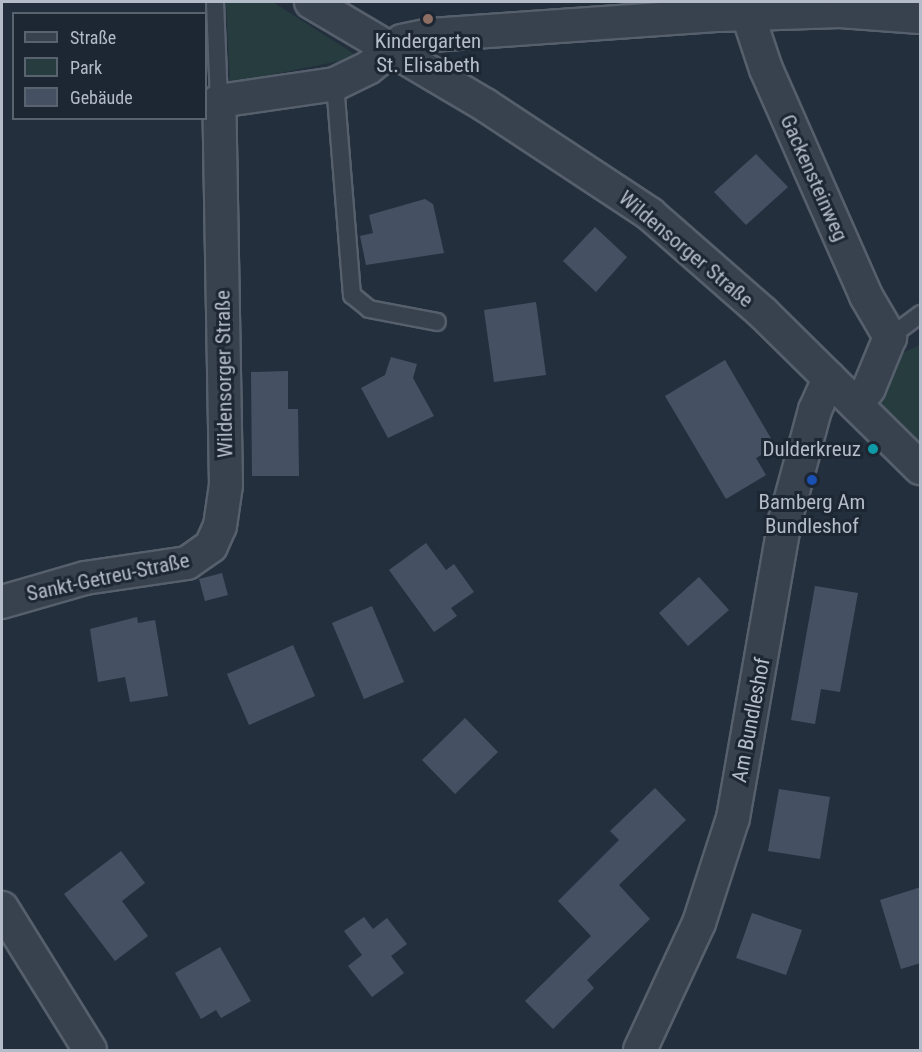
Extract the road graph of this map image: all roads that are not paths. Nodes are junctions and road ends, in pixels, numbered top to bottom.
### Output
1 (215, 2) edge
2 (310, 2) edge
3 (728, 10) edge
4 (921, 17) edge
5 (392, 47) junction
6 (334, 84) junction
7 (219, 101) junction
8 (921, 314) edge
9 (437, 322) dead end
10 (890, 337) junction
11 (829, 378) junction
12 (856, 405) junction
13 (921, 468) edge
14 (211, 546) joint
15 (2, 602) edge
16 (2, 908) edge
17 (90, 1050) edge
18 (640, 1050) edge

1 - 7 lane
2 - 5 street, Wildensorger Straße
3 - 4 street
3 - 5 street
3 - 10 street, Gackensteinweg
5 - 6 street
5 - 11 street, Wildensorger Straße
6 - 7 street
6 - 9 lane
7 - 14 street, Wildensorger Straße
8 - 10 lane
10 - 12 street
11 - 12 street, Wildensorger Straße
11 - 18 street, Am Bundleshof
12 - 13 street, Wildensorger Straße
14 - 15 street, Sankt-Getreu-Straße
16 - 17 street

